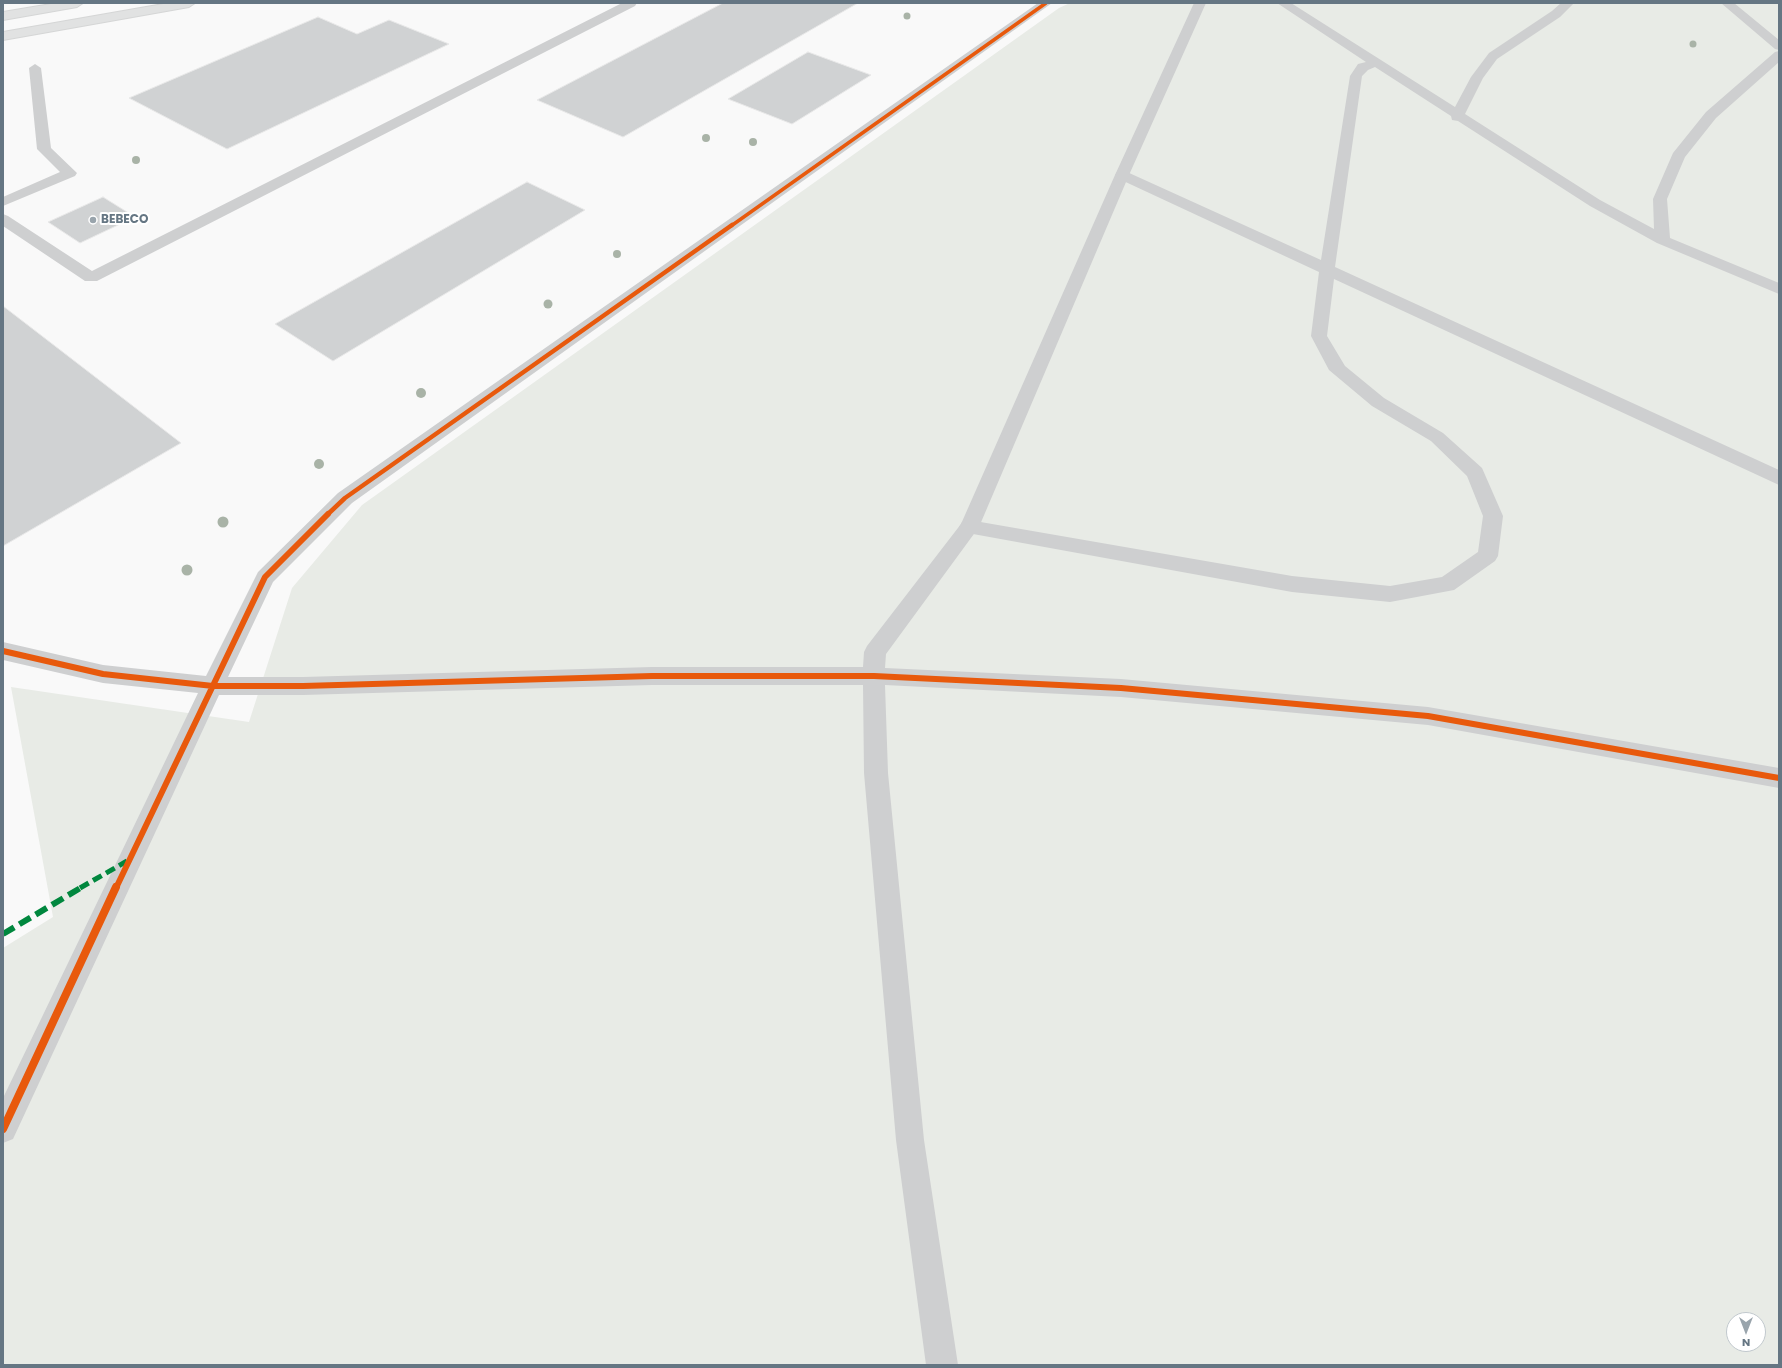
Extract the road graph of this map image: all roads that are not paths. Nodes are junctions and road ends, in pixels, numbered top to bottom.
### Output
1 (77, 3) edge
2 (189, 3) edge
3 (631, 3) edge
4 (1046, 3) edge
5 (1200, 3) edge
6 (1283, 3) edge
7 (1568, 3) edge
8 (1727, 3) edge
9 (3, 16) edge
10 (3, 36) edge
11 (1779, 46) edge
12 (1779, 55) edge
13 (1375, 64) junction
14 (36, 68) dead end
15 (1458, 117) junction
16 (1122, 175) junction
17 (3, 202) edge
18 (3, 219) edge
19 (1662, 240) junction
20 (1327, 270) junction
21 (1779, 289) edge
22 (1779, 478) edge
23 (969, 527) junction
24 (3, 651) edge
25 (874, 676) junction
26 (213, 686) junction
27 (1779, 778) edge
28 (3, 1129) edge
29 (942, 1365) edge

1 - 9 highway
2 - 10 highway
3 - 18 street
4 - 26 street
5 - 16 street
6 - 13 street
7 - 15 street
8 - 11 street
12 - 19 street
13 - 15 street
13 - 20 street
14 - 17 street
15 - 19 street
16 - 20 street
16 - 23 street
19 - 21 street
20 - 22 street
20 - 23 street
23 - 25 street
24 - 26 street
25 - 26 street
25 - 27 street
25 - 29 street
26 - 28 street

